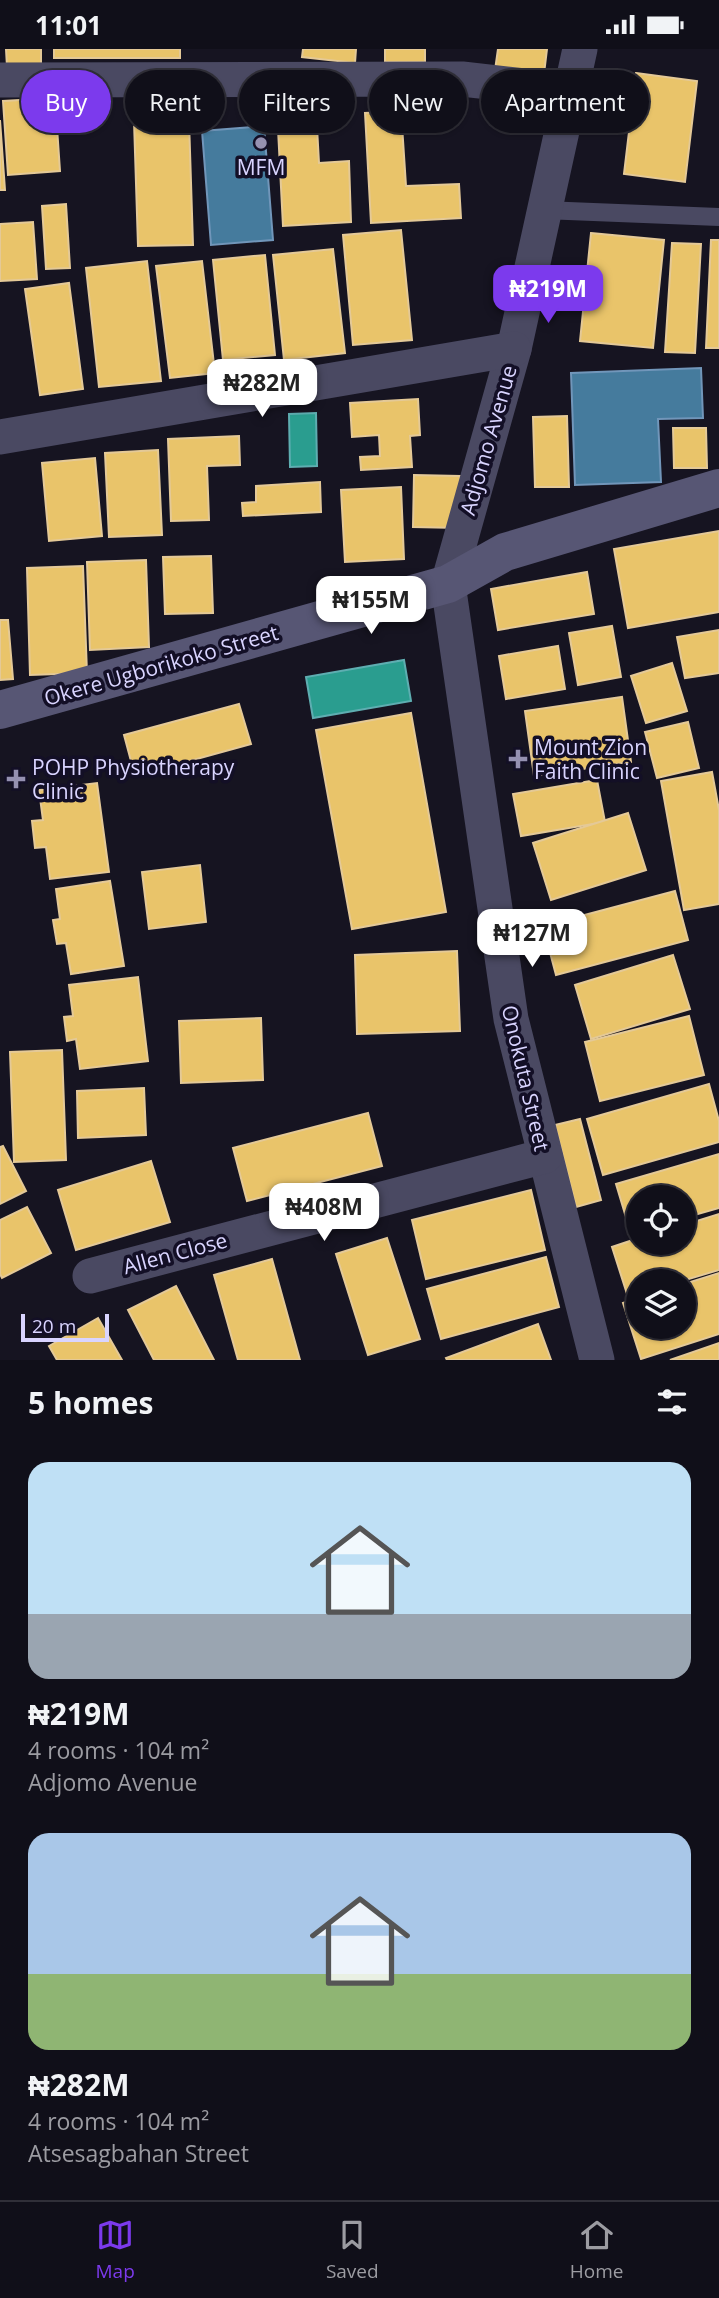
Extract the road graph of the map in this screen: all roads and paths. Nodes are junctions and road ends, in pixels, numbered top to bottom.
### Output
1 (580, 49) edge
2 (574, 70) edge
3 (0, 80) edge
4 (481, 81) edge
5 (560, 133) edge
6 (543, 210) junction
7 (719, 217) edge
8 (514, 349) junction
9 (0, 437) edge
10 (717, 495) edge
11 (447, 584) junction
12 (0, 710) edge
13 (545, 1156) junction
14 (90, 1276) dead end
15 (597, 1360) edge

1 - 2 street, Adjomo Avenue
3 - 4 street
5 - 6 street, Adjomo Avenue
6 - 7 lane
6 - 8 street, Adjomo Avenue
8 - 9 street
8 - 11 street, Adjomo Avenue
10 - 11 street, Okere Ugborikoko Street
11 - 12 street, Okere Ugborikoko Street
11 - 13 street, Onokuta Street
13 - 14 street, Allen Close
13 - 15 street, Onokuta Street

